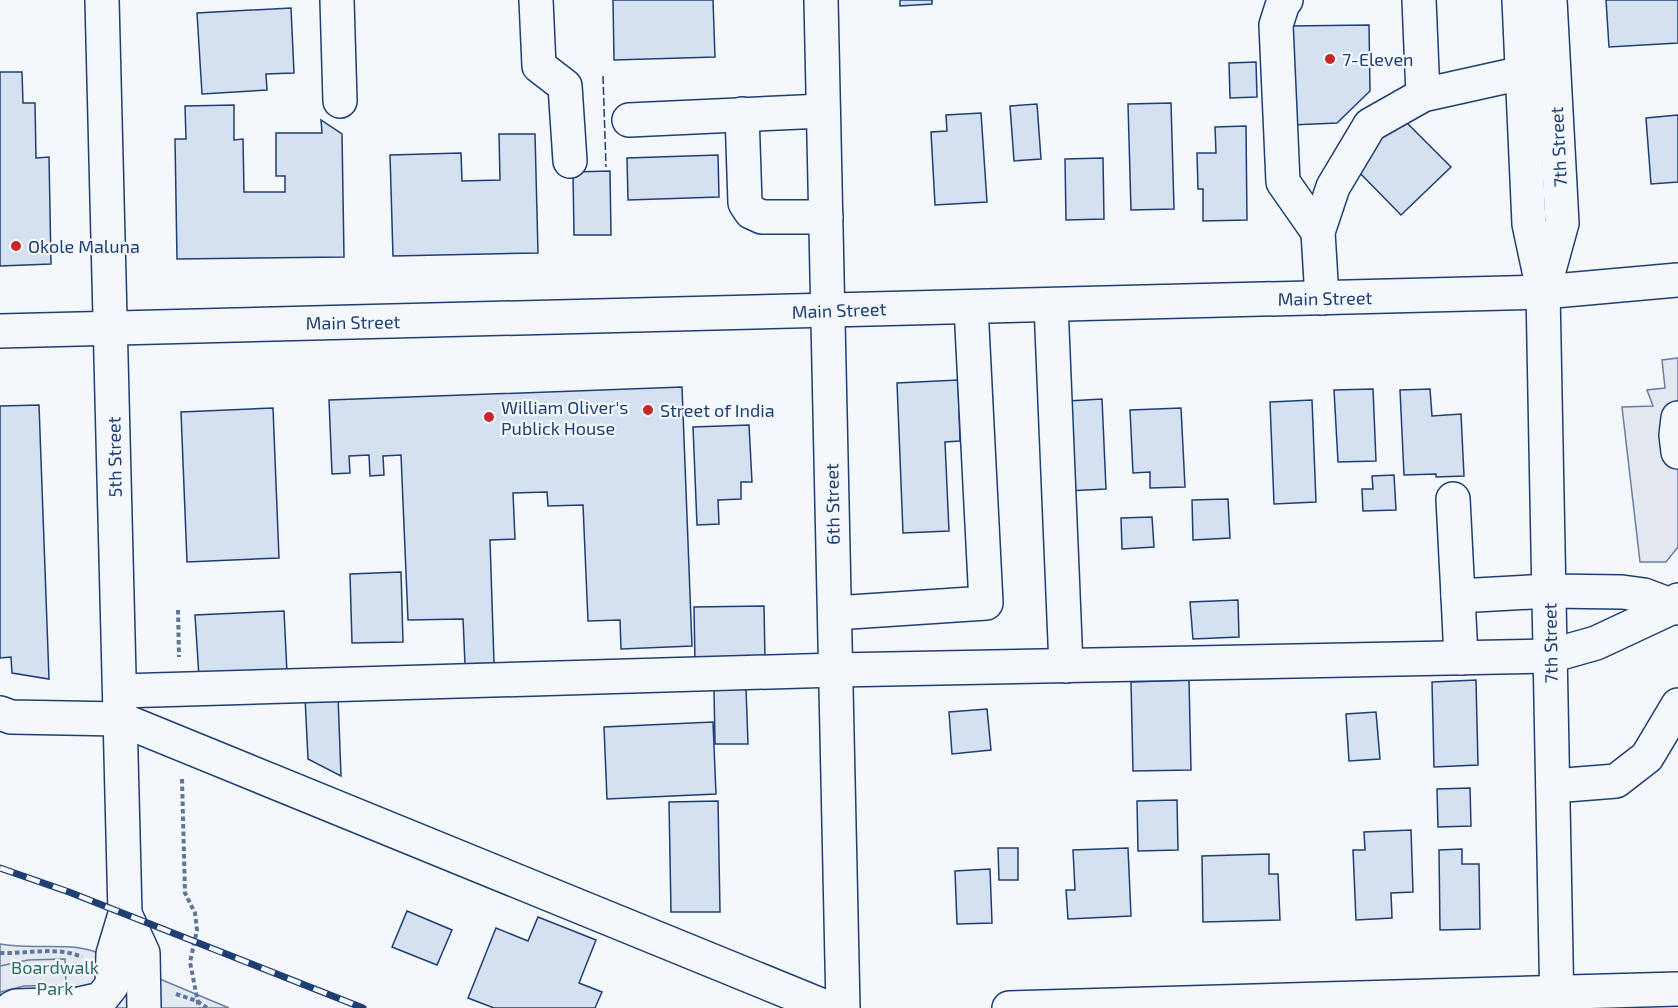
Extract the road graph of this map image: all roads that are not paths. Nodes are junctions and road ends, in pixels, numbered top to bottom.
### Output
1 (102, 0) edge
2 (337, 0) edge
3 (536, 0) edge
4 (821, 0) edge
5 (1286, 0) edge
6 (1419, 0) edge
7 (1519, 0) edge
8 (1550, 0) edge
9 (1522, 73) junction
10 (1423, 95) junction
11 (340, 101) dead end
12 (823, 111) junction
13 (742, 114) junction
14 (629, 120) dead end
15 (570, 161) dead end
16 (826, 216) junction
17 (1318, 232) junction
18 (1678, 280) edge
19 (1543, 292) junction
20 (1322, 298) junction
21 (1051, 304) junction
22 (971, 307) junction
23 (828, 310) junction
24 (111, 329) junction
25 (0, 331) edge
26 (1678, 418) edge
27 (1678, 452) edge
28 (1453, 499) dead end
29 (1549, 591) junction
30 (1458, 596) junction
31 (1676, 605) edge
32 (835, 613) junction
33 (1550, 656) junction
34 (1461, 658) junction
35 (1066, 666) junction
36 (836, 670) junction
37 (120, 705) junction
38 (1678, 705) edge
39 (0, 713) edge
40 (1553, 786) junction
41 (125, 914) junction
42 (1678, 989) edge
43 (156, 999) edge
44 (1557, 1001) edge
45 (12, 1008) edge
46 (828, 1008) edge
47 (843, 1008) edge
48 (1009, 1008) edge

1 - 24 street, 5th Street
2 - 11 street
3 - 15 street
4 - 12 street, 6th Street
5 - 17 street
6 - 10 street
7 - 9 street, 7th Street
8 - 19 street, 7th Street
9 - 10 street
9 - 19 street, 7th Street
10 - 17 street
12 - 13 street
12 - 16 street, 6th Street
13 - 14 street
13 - 16 street
16 - 23 street, 6th Street
17 - 20 street
18 - 19 street, Main Street
19 - 20 street, Main Street
19 - 29 street, 7th Street
20 - 21 street, Main Street
21 - 22 street, Main Street
21 - 35 street
22 - 23 street, Main Street
22 - 32 street
23 - 24 street, Main Street
23 - 32 street, 6th Street
24 - 25 street, Main Street
24 - 37 street, 5th Street
26 - 27 street
28 - 30 street
29 - 30 street
29 - 31 street
29 - 33 street, 7th Street
30 - 34 street
31 - 33 street
32 - 36 street, 6th Street
33 - 34 street
33 - 40 street, 7th Street
34 - 35 street
35 - 36 street
36 - 37 street
36 - 47 street, 6th Street
37 - 39 street
37 - 41 street, 5th Street
37 - 46 street
38 - 40 street
40 - 44 street, 7th Street
41 - 43 street
41 - 45 street
42 - 44 street
44 - 48 street

